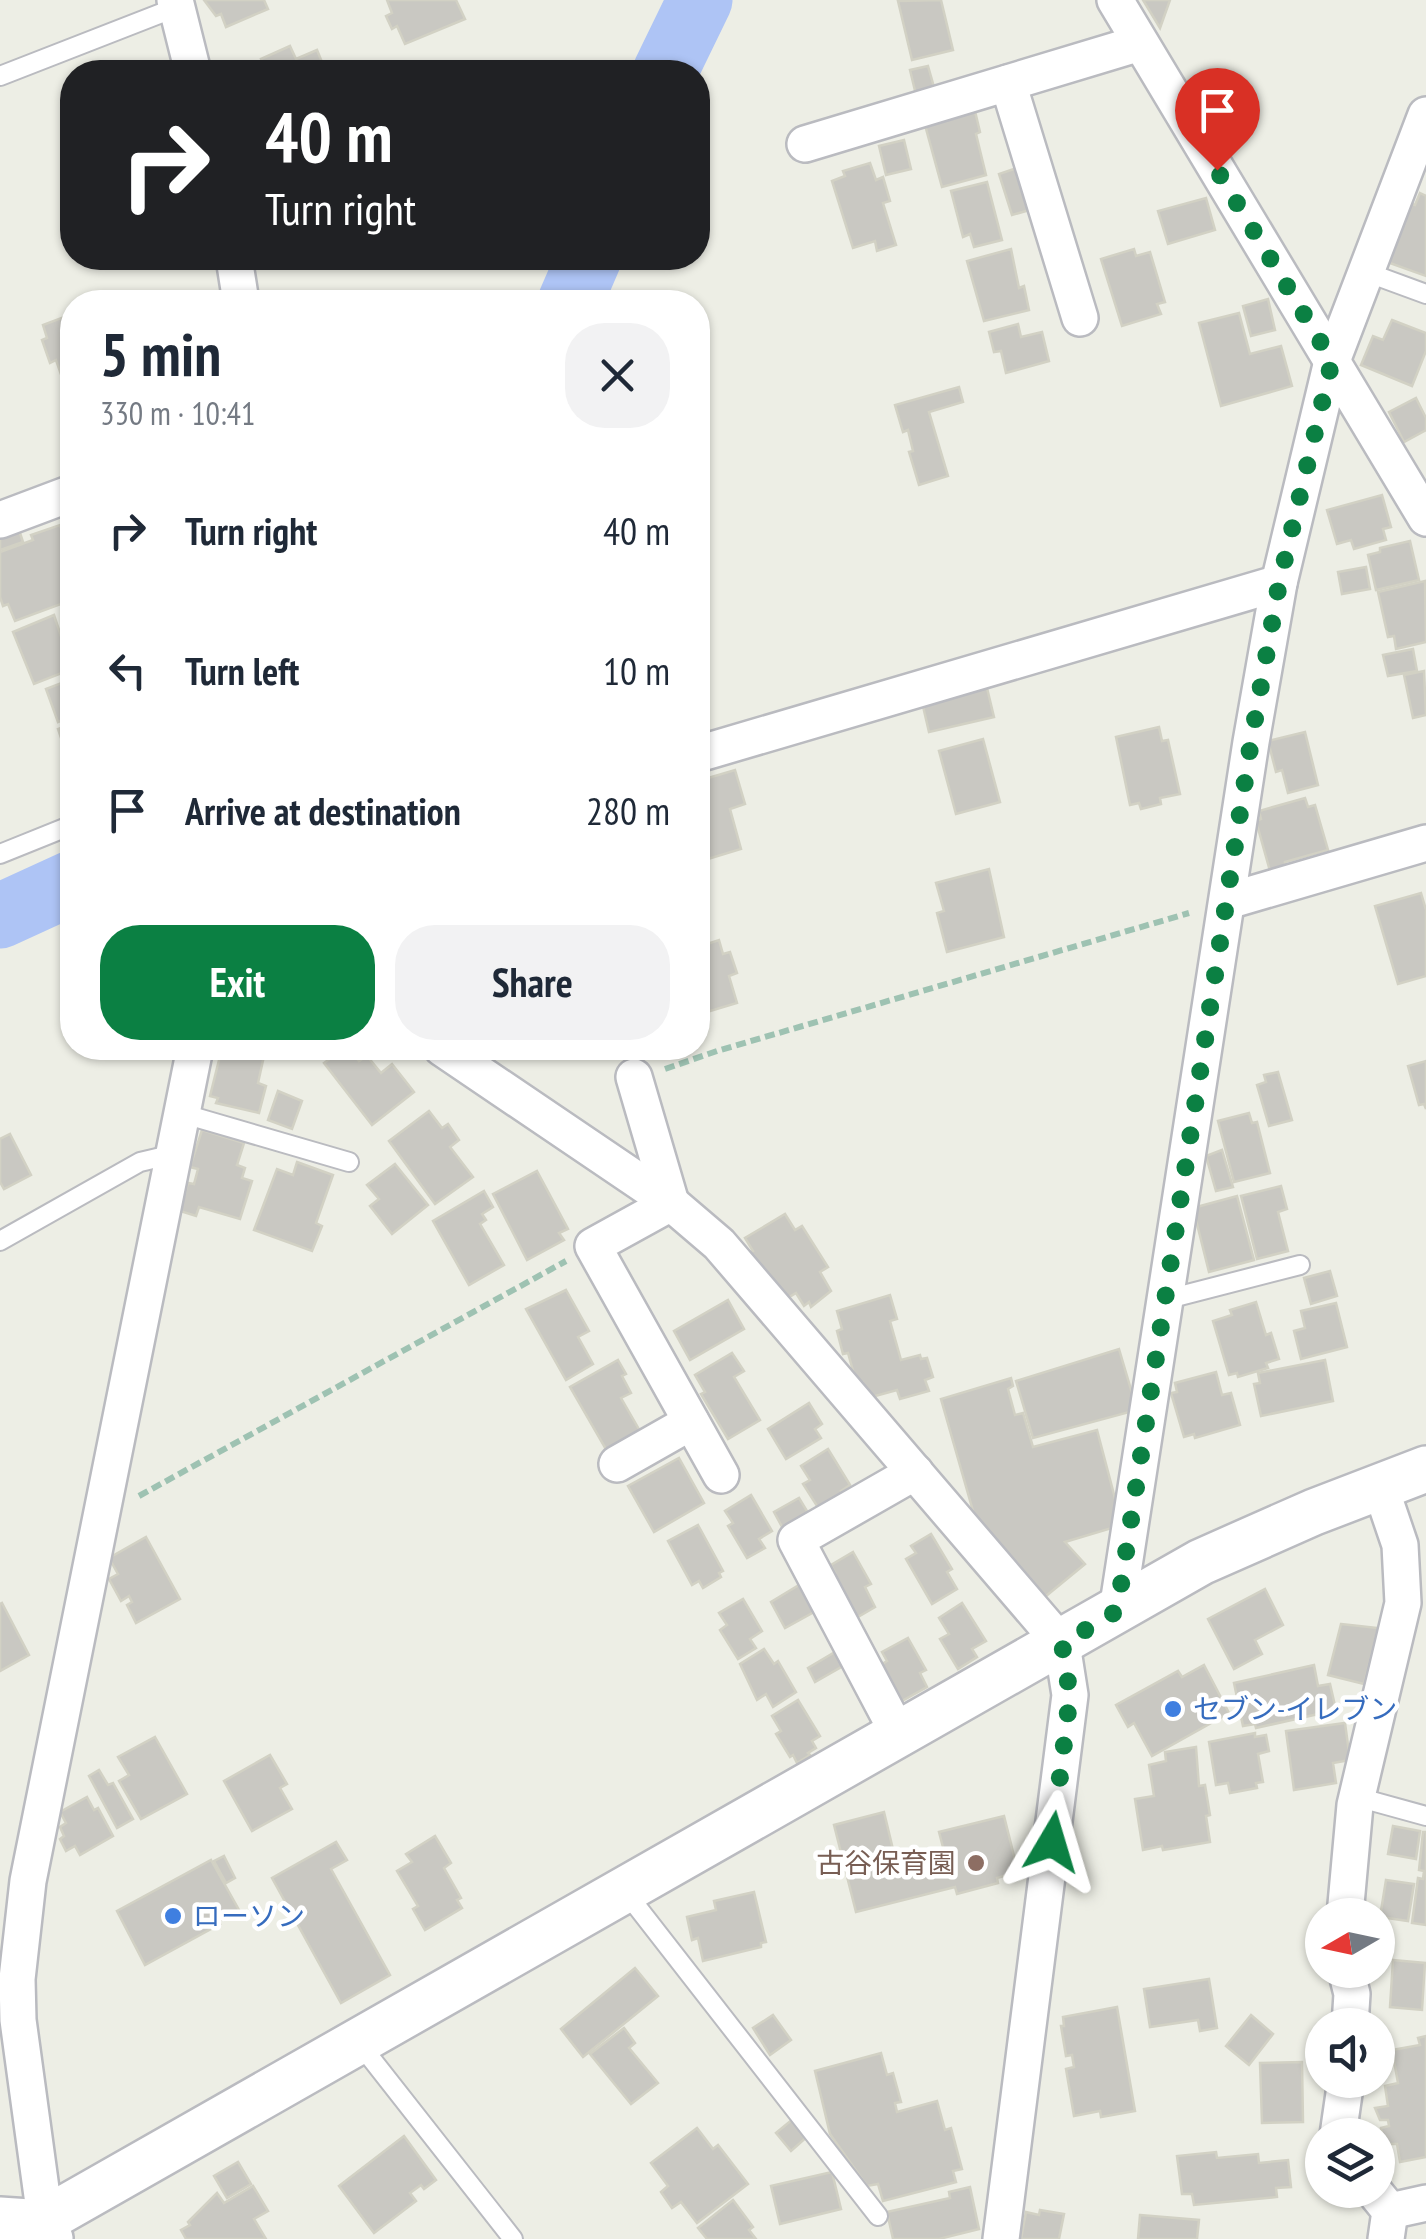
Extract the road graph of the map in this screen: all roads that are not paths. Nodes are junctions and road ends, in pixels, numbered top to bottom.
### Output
1 (1115, 0) edge
2 (176, 4) edge
3 (1140, 43) junction
4 (190, 60) edge
5 (0, 76) edge
6 (1008, 84) junction
7 (1426, 116) edge
8 (805, 144) dead end
9 (1416, 174) edge
10 (1366, 272) junction
11 (1426, 294) edge
12 (1080, 318) dead end
13 (1332, 361) junction
14 (60, 498) edge
15 (1426, 518) edge
16 (0, 520) edge
17 (1279, 584) junction
18 (710, 750) edge
19 (60, 830) edge
20 (1426, 843) edge
21 (0, 854) edge
22 (1228, 902) junction
23 (193, 1060) edge
24 (460, 1060) edge
25 (634, 1077) road end
26 (184, 1114) junction
27 (174, 1154) junction
28 (349, 1162) dead end
29 (671, 1203) junction
30 (0, 1241) edge
31 (1300, 1265) dead end
32 (1164, 1300) junction
33 (691, 1422) junction
34 (617, 1464) dead end
35 (1426, 1469) edge
36 (915, 1472) junction
37 (721, 1475) dead end
38 (1380, 1486) junction
39 (1117, 1611) junction
40 (1062, 1644) junction
41 (899, 1735) junction
42 (1357, 1797) junction
43 (1426, 1816) edge
44 (624, 1890) junction
45 (1347, 1898) edge
46 (0, 1982) edge
47 (18, 2020) junction
48 (358, 2041) junction
49 (1426, 2203) edge
50 (1383, 2213) edge
51 (0, 2215) edge
52 (878, 2216) dead end
53 (37, 2232) edge
54 (513, 2239) edge
55 (1000, 2239) edge

1 - 3 street
2 - 4 street
2 - 5 lane
3 - 6 street
3 - 13 street
6 - 8 street
6 - 12 street
7 - 9 street
9 - 10 street
10 - 11 lane
10 - 13 street
13 - 15 street
13 - 17 street
14 - 16 street
17 - 18 street
17 - 22 street
19 - 21 lane
20 - 22 street
22 - 32 street
23 - 26 street
24 - 29 street
25 - 29 street
26 - 27 street
26 - 28 lane
27 - 30 lane
27 - 47 street
29 - 33 street
29 - 36 street
31 - 32 lane
32 - 39 street
33 - 34 street
33 - 37 street
35 - 38 street
36 - 40 street
36 - 41 street
38 - 39 street
38 - 42 street
39 - 40 street
40 - 41 street
40 - 55 street
41 - 44 street
42 - 43 lane
42 - 45 street
44 - 48 street
44 - 52 lane
46 - 47 street
47 - 53 street
48 - 53 street
48 - 54 lane
49 - 50 street
51 - 53 street

